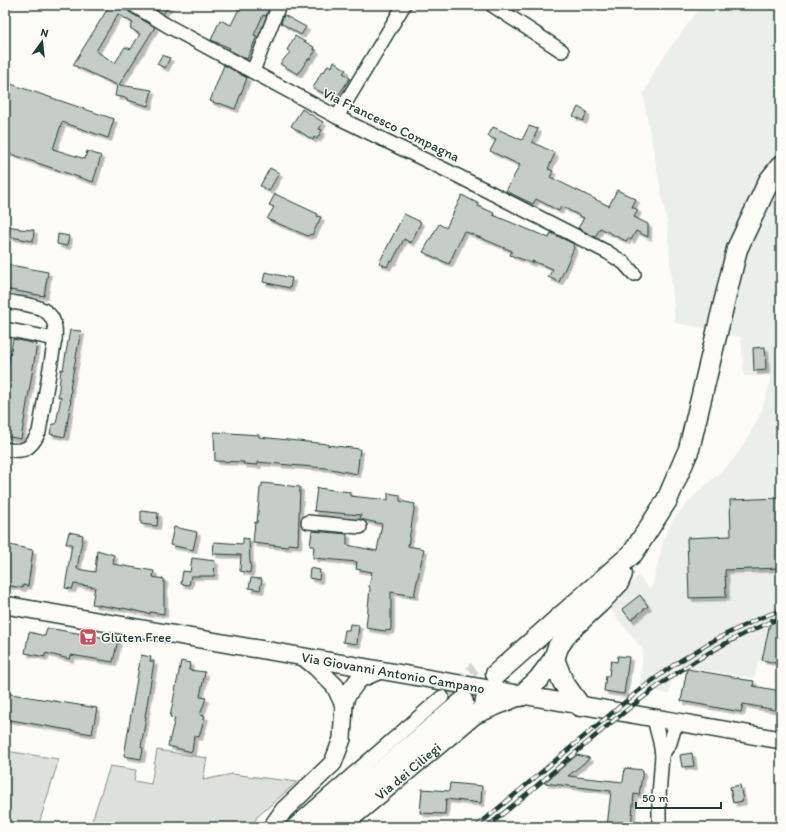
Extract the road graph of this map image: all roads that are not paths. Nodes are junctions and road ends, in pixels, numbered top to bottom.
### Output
1 (132, 5) edge
2 (279, 5) edge
3 (404, 5) edge
4 (492, 5) edge
5 (562, 51) dead end
6 (253, 71) junction
7 (337, 118) junction
8 (781, 166) edge
9 (634, 274) dead end
10 (5, 301) edge
11 (5, 329) edge
12 (55, 339) junction
13 (5, 449) edge
14 (308, 522) dead end
15 (360, 527) dead end
16 (633, 553) junction
17 (5, 605) edge
18 (304, 658) junction
19 (554, 659) junction
20 (378, 671) junction
21 (492, 682) junction
22 (521, 696) junction
23 (442, 697) tunnel mouth
24 (344, 706) junction
25 (580, 706) junction
26 (469, 708) junction
27 (654, 719) junction
28 (676, 723) junction
29 (781, 740) edge
30 (662, 755) junction
31 (272, 827) edge
32 (292, 827) edge
33 (315, 827) edge
34 (341, 827) edge
35 (659, 827) edge

1 - 6 street, Via Francesco Compagna
2 - 6 street
3 - 7 street
4 - 5 street
6 - 7 street, Via Francesco Compagna
7 - 9 street, Via Francesco Compagna
8 - 16 highway
10 - 12 street
11 - 12 street
12 - 13 street
14 - 15 street
16 - 19 highway
16 - 21 highway
17 - 18 main road, Via Giovanni Antonio Campano
18 - 20 main road, Via Giovanni Antonio Campano
18 - 24 main road
19 - 22 highway
19 - 25 highway
20 - 21 main road, Via Giovanni Antonio Campano
20 - 24 main road
21 - 22 main road, Via Giovanni Antonio Campano
21 - 26 main road, Via dei Ciliegi
22 - 25 main road, Via Giovanni Antonio Campano
22 - 26 main road, Via dei Ciliegi
23 - 32 street
24 - 31 main road
25 - 27 main road, Via Giovanni Antonio Campano
26 - 33 highway
26 - 34 main road, Via dei Ciliegi
27 - 28 main road, Via Giovanni Antonio Campano
27 - 30 street
28 - 29 main road, Via Giovanni Antonio Campano
28 - 30 street
30 - 35 street

